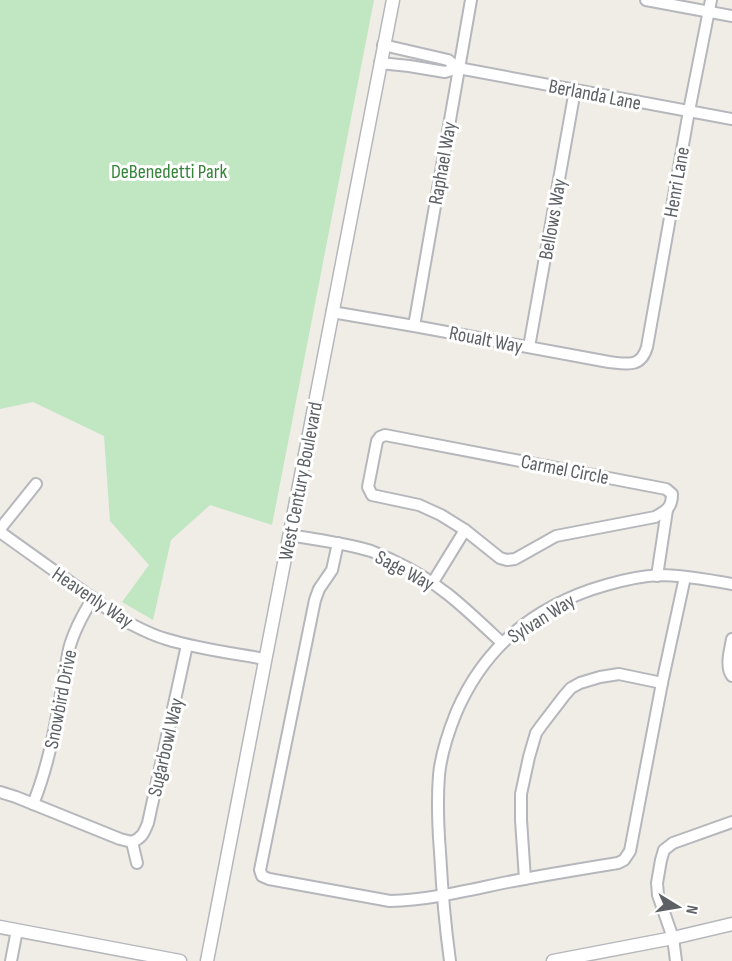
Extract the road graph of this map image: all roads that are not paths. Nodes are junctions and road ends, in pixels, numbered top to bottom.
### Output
1 (393, 0) edge
2 (471, 0) edge
3 (646, 0) edge
4 (711, 0) edge
5 (708, 12) junction
6 (732, 16) edge
7 (384, 45) junction
8 (380, 63) junction
9 (458, 68) junction
10 (575, 90) junction
11 (689, 111) junction
12 (732, 119) edge
13 (332, 312) junction
14 (414, 326) junction
15 (529, 347) junction
16 (639, 361) joint
17 (36, 484) dead end
18 (667, 510) junction
19 (465, 530) junction
20 (0, 531) edge
21 (290, 535) junction
22 (338, 543) junction
23 (657, 576) junction
24 (685, 577) junction
25 (433, 582) junction
26 (732, 584) edge
27 (93, 598) junction
28 (732, 639) edge
29 (502, 643) junction
30 (187, 645) junction
31 (265, 659) junction
32 (732, 676) edge
33 (662, 683) junction
34 (0, 792) edge
35 (33, 804) junction
36 (732, 822) edge
37 (132, 842) junction
38 (137, 863) dead end
39 (525, 879) junction
40 (442, 895) junction
41 (732, 924) edge
42 (0, 927) edge
43 (17, 930) junction
44 (673, 938) junction
45 (129, 956) edge
46 (11, 961) edge
47 (180, 961) edge
48 (207, 961) edge
49 (450, 961) edge
50 (553, 961) edge
51 (676, 961) edge

1 - 7 street, West Century Boulevard
2 - 9 street, Raphael Way
3 - 5 street
4 - 5 street, Henri Lane
5 - 6 street
5 - 11 street, Henri Lane
7 - 8 street, West Century Boulevard
7 - 9 street, Berlanda Lane
8 - 9 street, Berlanda Lane
8 - 13 street, West Century Boulevard
9 - 10 street, Berlanda Lane
9 - 14 street, Raphael Way
10 - 11 street, Berlanda Lane
10 - 15 street, Bellows Way
11 - 12 street, Berlanda Lane
11 - 16 street, Henri Lane
13 - 14 street, Roualt Way
13 - 21 street, West Century Boulevard
14 - 15 street, Roualt Way
15 - 16 street, Roualt Way
17 - 20 street
18 - 19 street, Carmel Circle
18 - 19 street, Carmel Circle
18 - 23 street
19 - 25 street
20 - 27 street, Heavenly Way
21 - 22 street, Sage Way
21 - 31 street, West Century Boulevard
22 - 25 street, Sage Way
22 - 40 street
23 - 24 street, Sylvan Way
23 - 29 street, Sylvan Way
24 - 26 street, Sylvan Way
24 - 33 street
25 - 29 street, Sage Way
27 - 30 street, Heavenly Way
27 - 35 street, Snowbird Drive
28 - 32 street
29 - 40 street, Sylvan Way
30 - 31 street, Heavenly Way
30 - 37 street, Sugarbowl Way
31 - 48 street, West Century Boulevard
33 - 39 street
33 - 39 street
34 - 35 street
35 - 37 street
36 - 44 street
37 - 38 street
39 - 40 street
40 - 49 street, Sylvan Way
41 - 44 street
42 - 43 street
43 - 45 street
43 - 46 street
44 - 50 street
44 - 51 street
45 - 47 street

